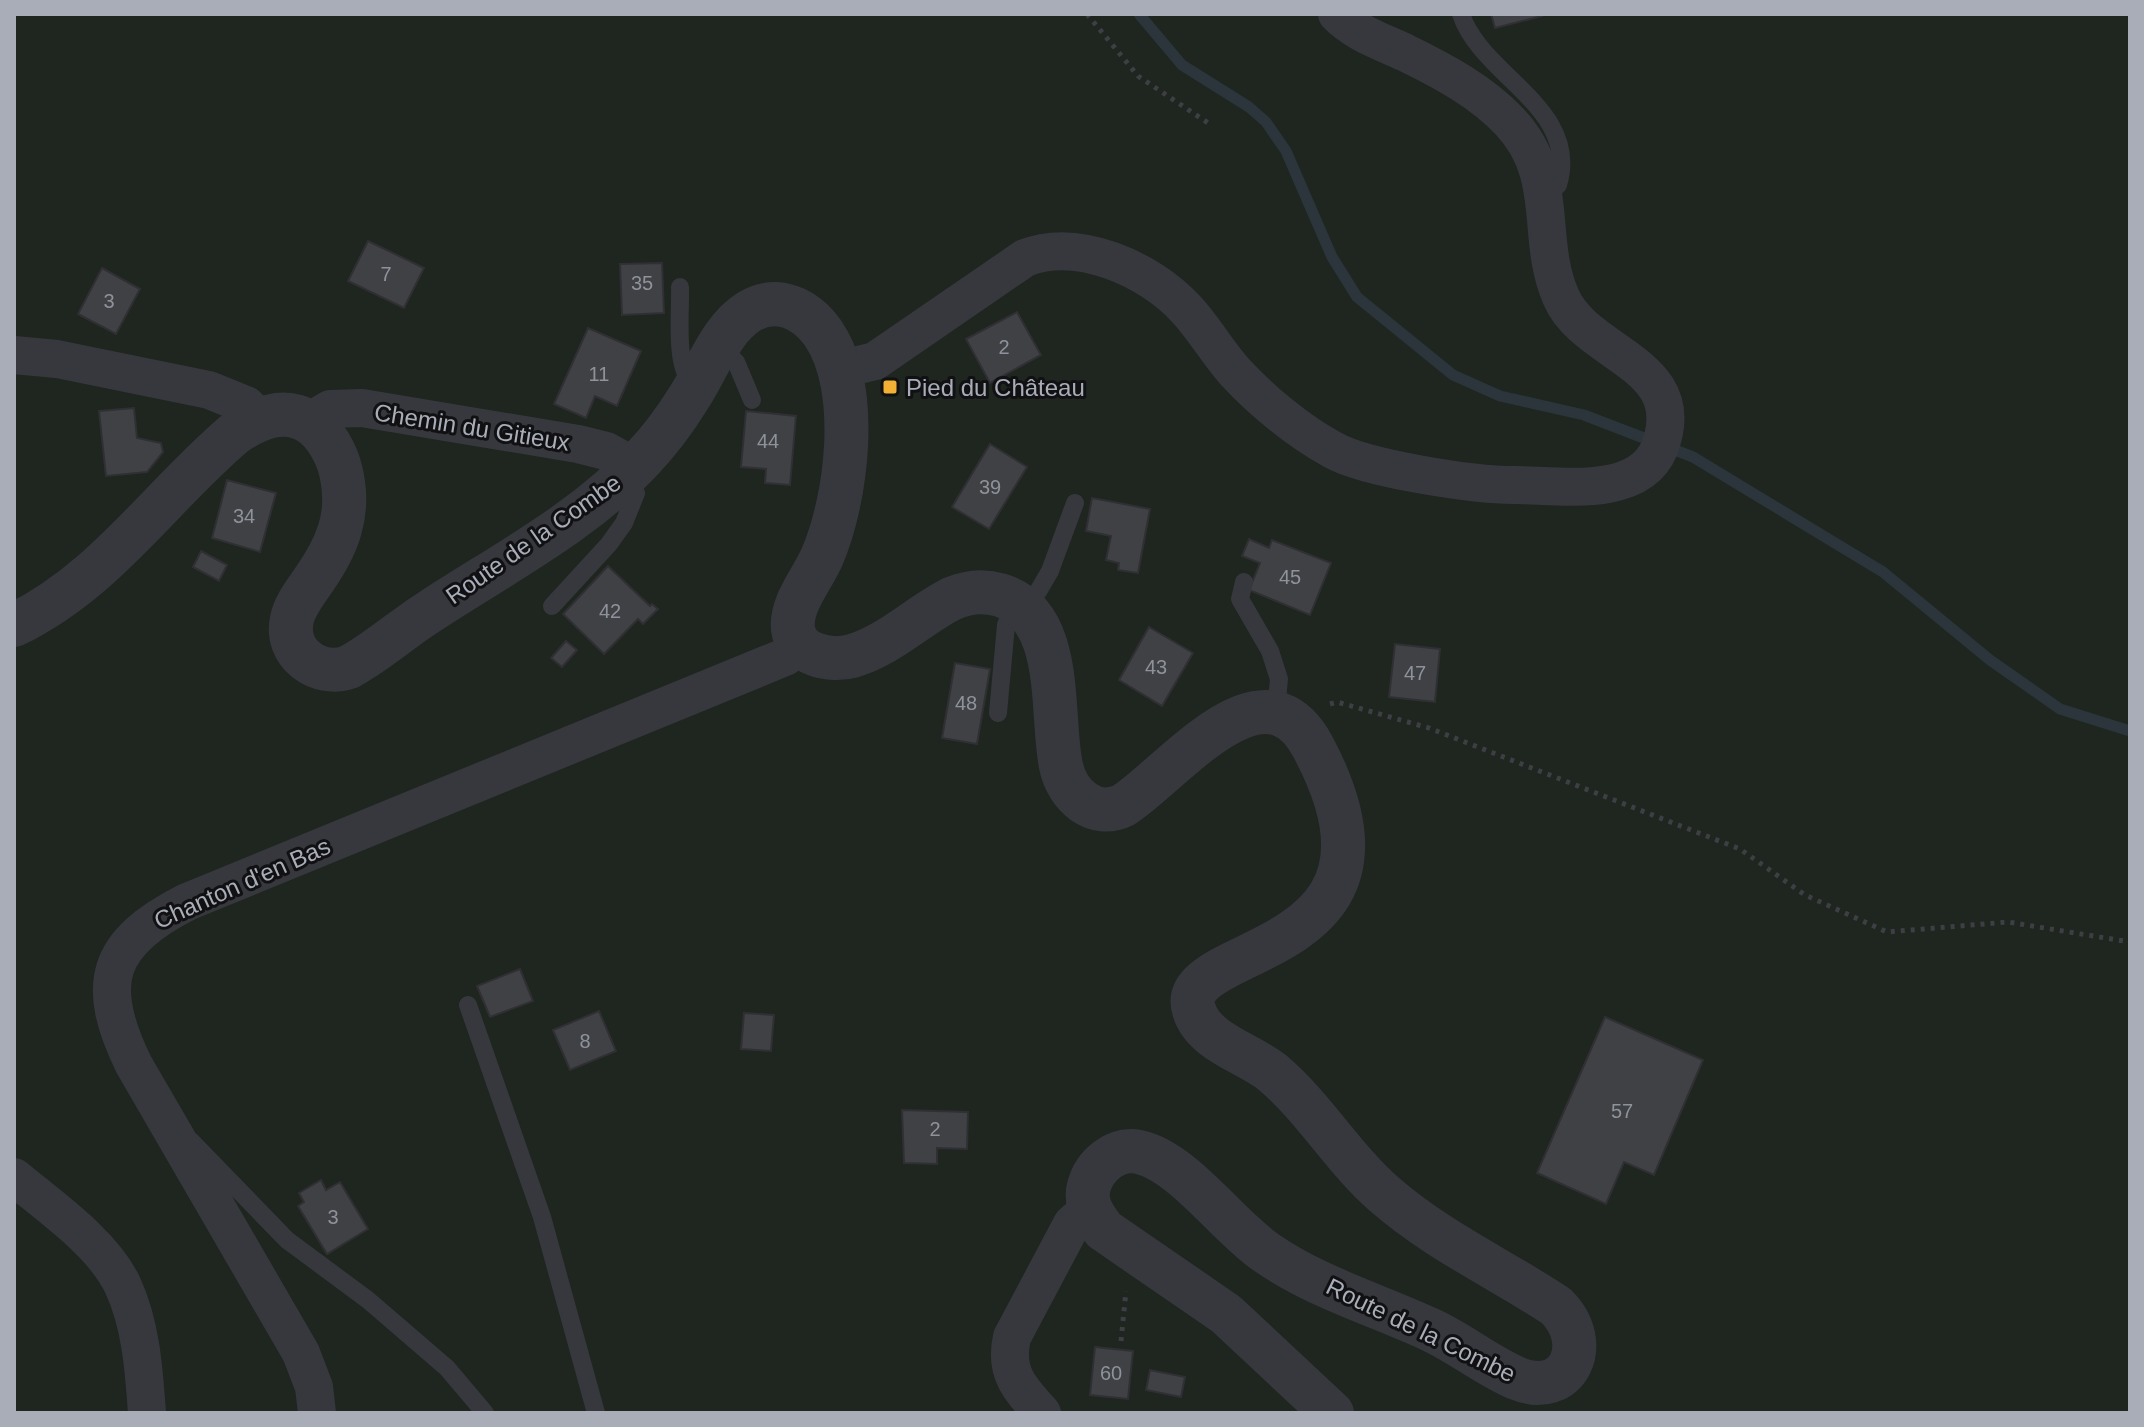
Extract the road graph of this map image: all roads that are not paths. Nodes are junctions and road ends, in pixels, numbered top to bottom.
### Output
1 (1337, 14) edge
2 (1461, 14) edge
3 (1545, 194) junction
4 (680, 287) dead end
5 (720, 346) junction
6 (14, 355) edge
7 (838, 370) junction
8 (695, 387) junction
9 (752, 400) dead end
10 (260, 419) junction
11 (308, 422) junction
12 (631, 471) junction
13 (1075, 503) dead end
14 (1244, 582) dead end
15 (552, 606) dead end
16 (1020, 607) junction
17 (14, 625) edge
18 (801, 645) junction
19 (998, 713) dead end
20 (1283, 715) junction
21 (468, 1005) dead end
22 (176, 1140) junction
23 (14, 1177) edge
24 (1090, 1208) junction
25 (147, 1413) edge
26 (317, 1413) edge
27 (485, 1413) edge
28 (596, 1413) edge
29 (1042, 1413) edge
30 (1332, 1413) edge

1 - 3 street
2 - 3 lane
3 - 7 street
4 - 8 lane
5 - 7 street, Route de la Combe
5 - 8 street, Route de la Combe
5 - 9 lane
6 - 10 street
7 - 18 street, Route de la Combe
8 - 12 street, Route de la Combe
10 - 11 street
10 - 17 street
11 - 12 street, Chemin du Gitieux
11 - 12 street, Route de la Combe
12 - 15 lane
13 - 16 lane
14 - 20 lane
16 - 18 street
16 - 19 lane
16 - 20 street
18 - 22 street, Chanton d'en Bas
20 - 24 street, Route de la Combe
21 - 28 lane
22 - 26 street, Chanton d'en Bas
22 - 27 lane
23 - 25 street
24 - 29 street
24 - 30 street

